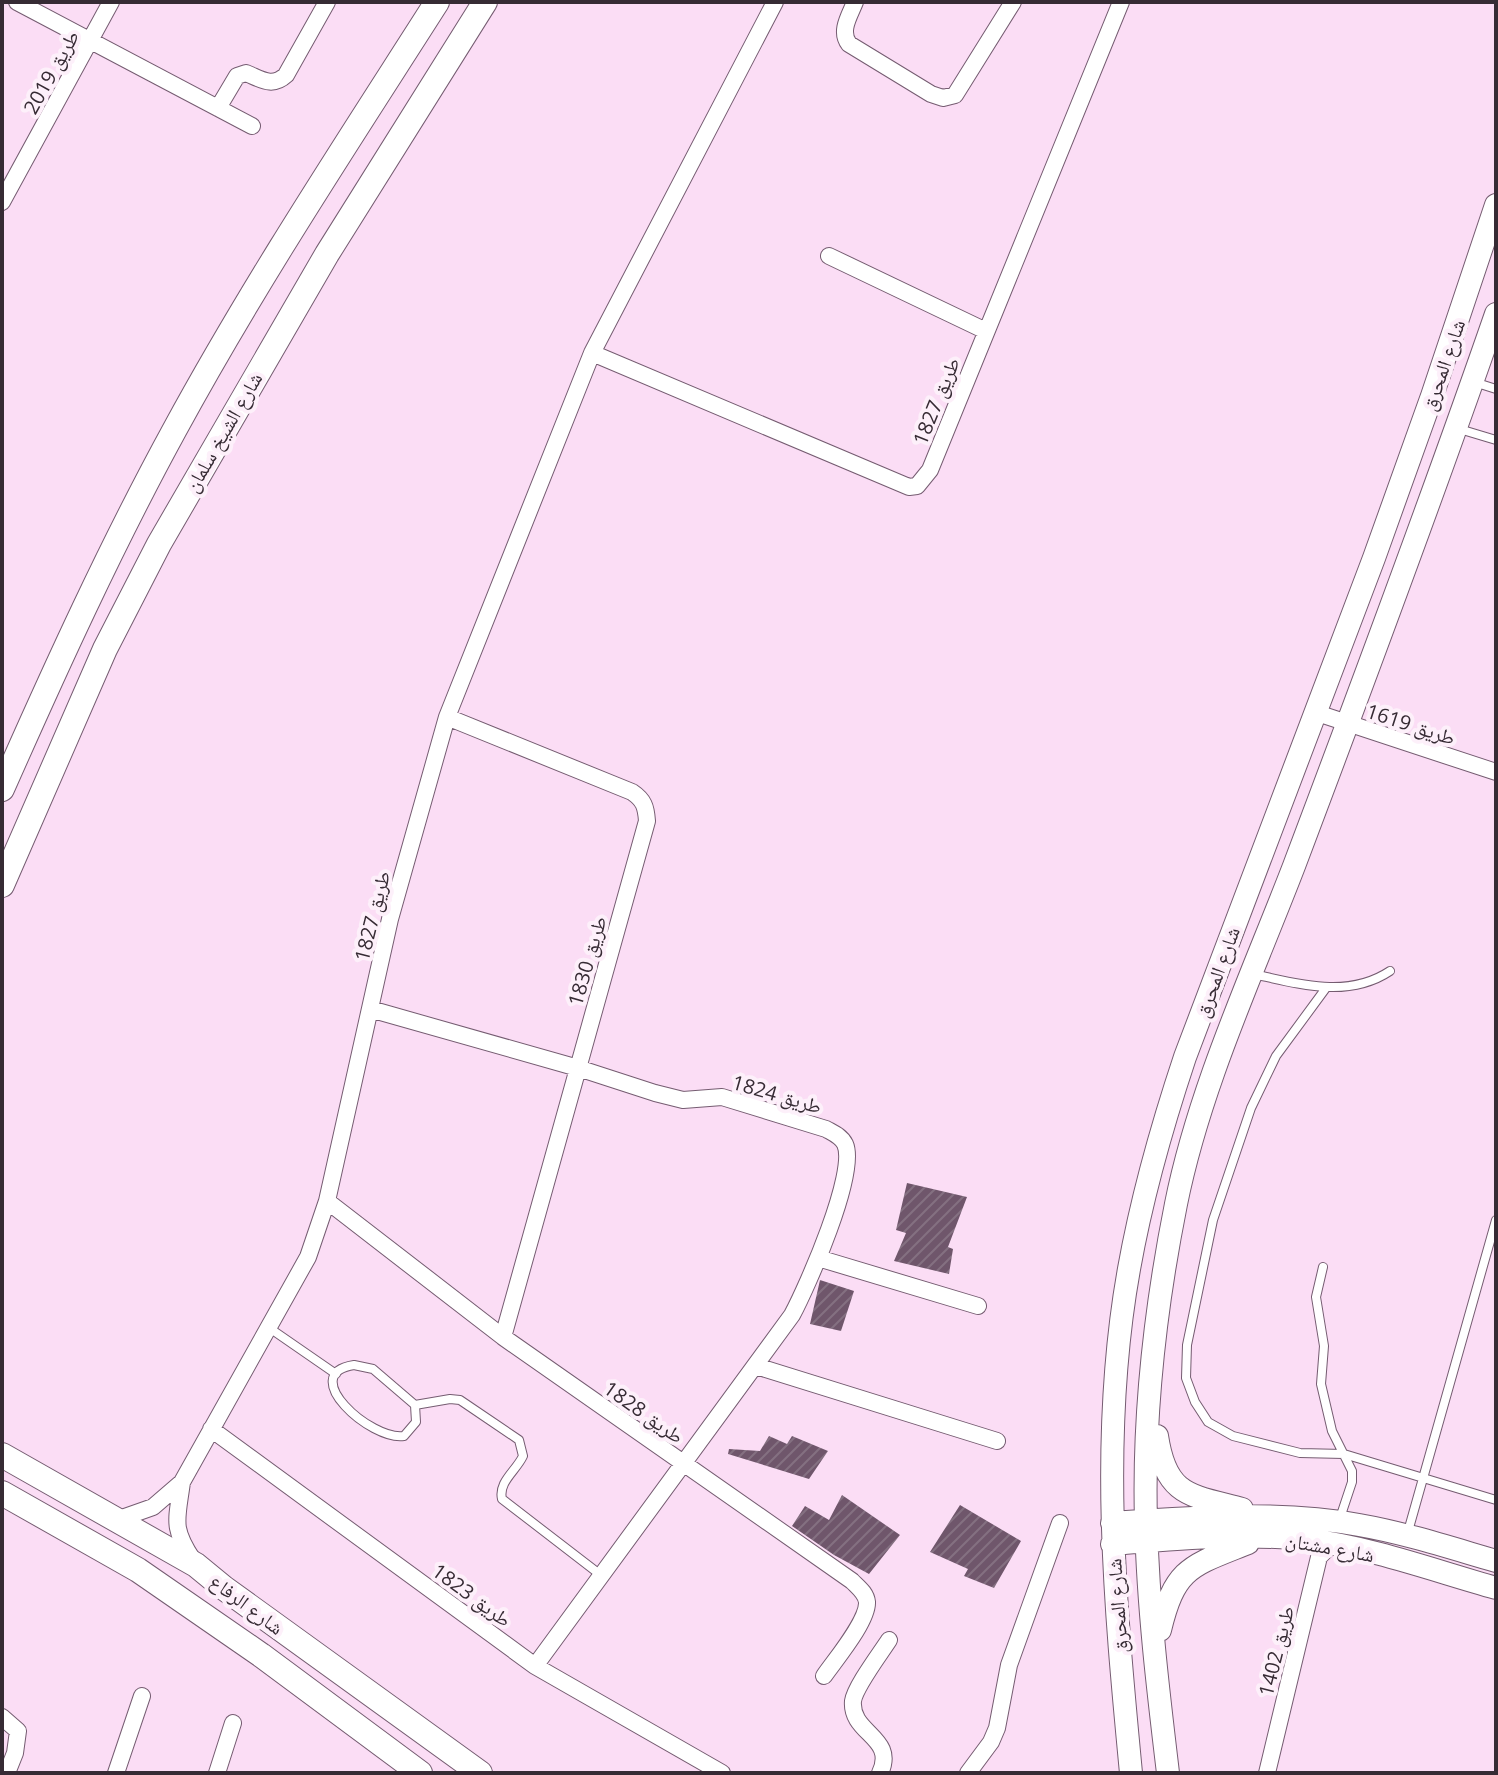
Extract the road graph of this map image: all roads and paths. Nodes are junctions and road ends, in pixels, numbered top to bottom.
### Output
1 (17, 2) edge
2 (111, 2) edge
3 (327, 2) edge
4 (437, 2) edge
5 (485, 2) edge
6 (775, 2) edge
7 (855, 2) edge
8 (1013, 2) edge
9 (1121, 2) edge
10 (91, 41) junction
11 (218, 108) junction
12 (252, 126) dead end
13 (2, 202) edge
14 (1496, 205) edge
15 (829, 256) dead end
16 (1496, 314) edge
17 (986, 331) junction
18 (592, 353) junction
19 (1473, 382) junction
20 (1496, 389) edge
21 (1432, 396) junction
22 (1460, 418) junction
23 (1496, 440) edge
24 (1314, 712) junction
25 (447, 717) junction
26 (1347, 724) junction
27 (1496, 772) edge
28 (2, 789) edge
29 (2, 885) edge
30 (1390, 971) dead end
31 (1252, 974) junction
32 (1326, 988) junction
33 (370, 1009) junction
34 (578, 1068) junction
35 (327, 1201) junction
36 (1496, 1220) edge
37 (818, 1258) junction
38 (1323, 1267) dead end
39 (978, 1306) dead end
40 (267, 1327) junction
41 (503, 1337) junction
42 (756, 1366) junction
43 (336, 1374) junction
44 (1150, 1386) junction
45 (415, 1405) junction
46 (211, 1429) junction
47 (2, 1441) edge
48 (997, 1441) dead end
49 (1344, 1454) junction
50 (2, 1455) edge
51 (684, 1465) junction
52 (36, 1474) junction
53 (1425, 1477) junction
54 (182, 1482) junction
55 (2, 1493) edge
56 (1496, 1500) edge
57 (1274, 1517) junction
58 (119, 1519) junction
59 (1060, 1523) dead end
60 (1382, 1530) junction
61 (1146, 1531) junction
62 (1112, 1533) junction
63 (1336, 1533) junction
64 (1407, 1536) junction
65 (1260, 1537) junction
66 (1369, 1552) junction
67 (1496, 1561) edge
68 (196, 1565) junction
69 (602, 1576) junction
70 (1496, 1588) edge
71 (889, 1640) dead end
72 (1154, 1655) junction
73 (535, 1666) junction
74 (824, 1676) dead end
75 (142, 1696) dead end
76 (2, 1717) edge
77 (233, 1723) dead end
78 (382, 1745) junction
79 (7, 1773) edge
80 (116, 1773) edge
81 (217, 1773) edge
82 (401, 1773) edge
83 (420, 1773) edge
84 (480, 1773) edge
85 (722, 1773) edge
86 (880, 1773) edge
87 (968, 1773) edge
88 (1131, 1773) edge
89 (1168, 1773) edge
90 (1267, 1773) edge

1 - 10 street
2 - 10 street, طريق 2019
3 - 11 street
4 - 28 main road, شارع الشيخ سلمان
5 - 29 main road, شارع الشيخ سلمان
6 - 18 street, طريق 1827
7 - 8 street
9 - 17 street, طريق 1827
10 - 11 street
10 - 13 street, طريق 2019
11 - 12 street
14 - 21 main road, شارع المحرق
15 - 17 street
16 - 19 main road, شارع المحرق
17 - 18 street, طريق 1827
18 - 25 street, طريق 1827
19 - 20 lane
19 - 22 main road, شارع المحرق
21 - 22 main road
21 - 24 main road, شارع المحرق
22 - 23 lane
22 - 26 main road, شارع المحرق
24 - 26 street, طريق 1619
24 - 62 main road, شارع المحرق
25 - 33 street, طريق 1827
25 - 34 street, طريق 1830
26 - 27 street, طريق 1619
26 - 31 main road, شارع المحرق
30 - 32 lane
31 - 32 lane
31 - 44 main road, شارع المحرق
32 - 49 lane
33 - 34 street
33 - 35 street, طريق 1827
34 - 37 street, طريق 1824
34 - 41 street, طريق 1830
35 - 40 street, طريق 1827
35 - 41 street, طريق 1828
36 - 53 lane
37 - 39 street
37 - 42 street, طريق 1824
38 - 49 lane
40 - 43 lane
40 - 46 street, طريق 1827
41 - 51 street, طريق 1828
42 - 48 street
42 - 51 street, طريق 1824
43 - 45 lane
43 - 45 lane
44 - 57 main road
44 - 61 main road, شارع المحرق
45 - 69 lane
46 - 54 street, طريق 1827
46 - 73 street, طريق 1823
47 - 52 main road
49 - 53 lane
49 - 63 lane
50 - 52 main road, شارع الرفاع
51 - 69 street, طريق 1824
51 - 74 street, طريق 1828
52 - 58 main road, شارع الرفاع
53 - 56 lane
53 - 64 lane
54 - 58 street, طريق 1827
54 - 68 street, طريق 1827
55 - 78 main road, شارع الرفاع
57 - 61 main road, شارع مشتان
57 - 63 main road, شارع مشتان
58 - 68 main road, شارع الرفاع
59 - 87 street
60 - 63 main road, شارع مشتان
60 - 64 main road, شارع مشتان
60 - 66 main road
61 - 62 main road, شارع مشتان
61 - 65 main road, شارع مشتان
61 - 72 main road, شارع المحرق
62 - 88 main road, شارع المحرق
63 - 65 main road, شارع مشتان
63 - 66 main road, شارع مشتان
63 - 90 street, طريق 1402
64 - 67 main road, شارع مشتان
65 - 72 main road
66 - 70 main road, شارع مشتان
68 - 84 main road, شارع الرفاع
69 - 73 street, طريق 1824
71 - 86 street
72 - 89 main road, شارع المحرق
73 - 85 street, طريق 1823
75 - 80 street
76 - 79 street
77 - 81 street
78 - 82 main road
78 - 83 main road, شارع الرفاع

